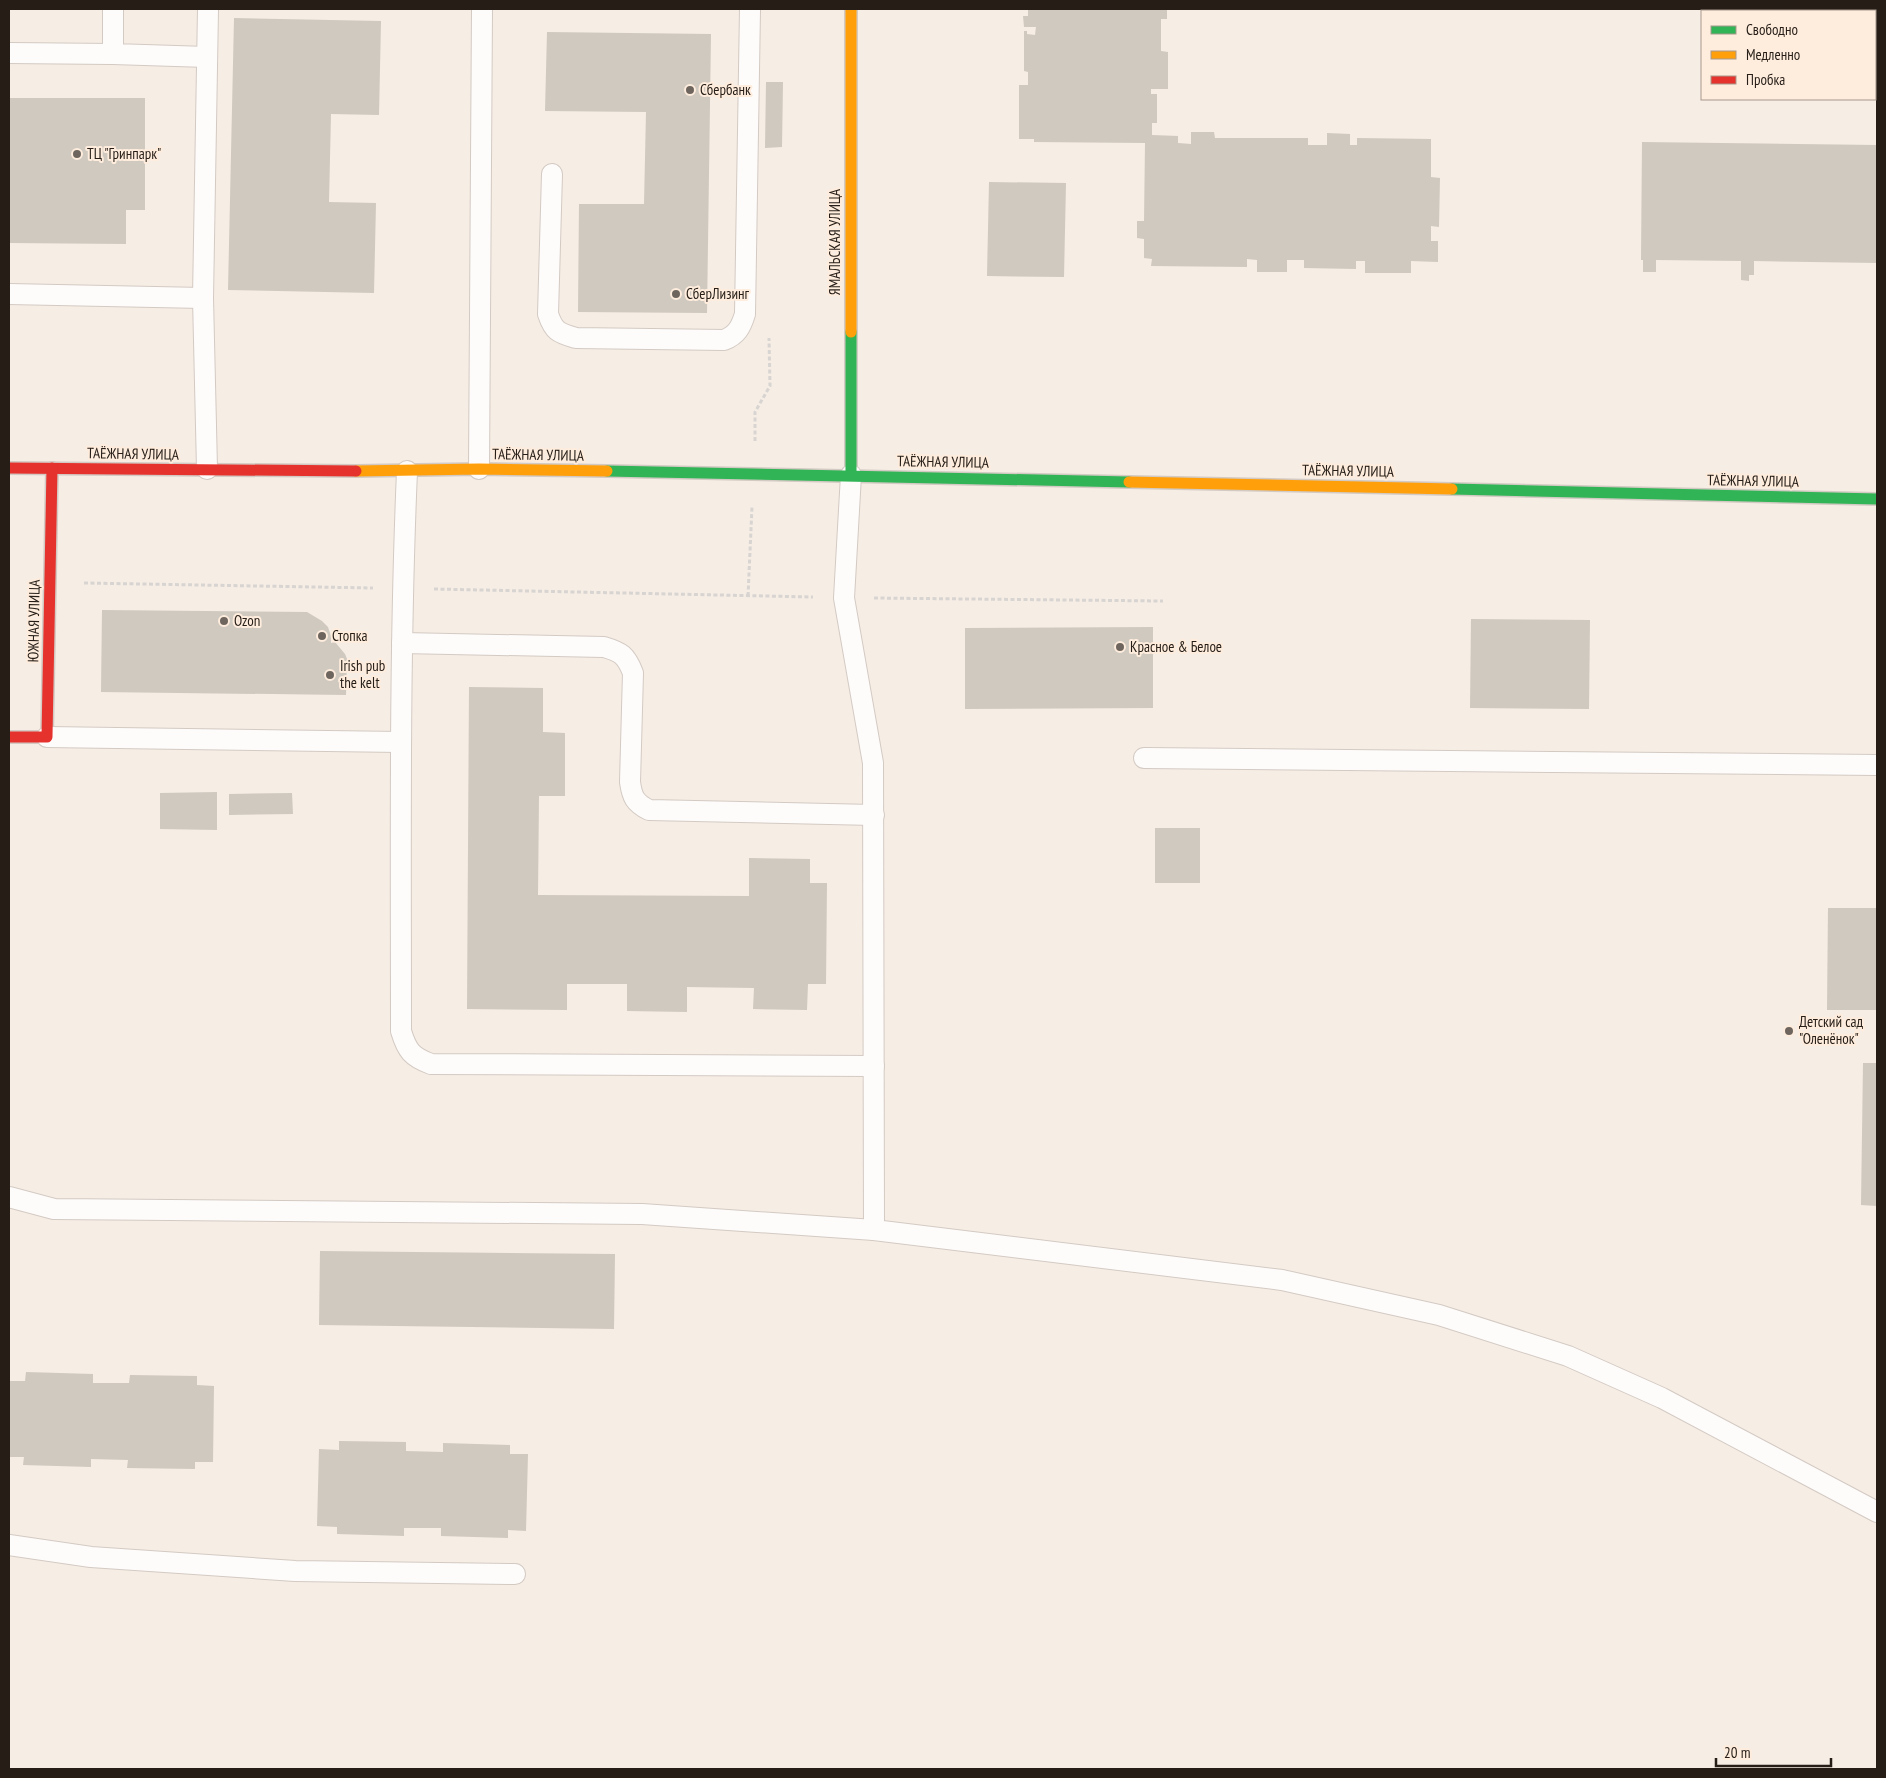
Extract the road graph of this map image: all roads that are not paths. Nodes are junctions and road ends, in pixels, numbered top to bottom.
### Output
1 (113, 9) edge
2 (208, 9) edge
3 (482, 9) edge
4 (750, 9) edge
5 (851, 9) edge
6 (9, 53) edge
7 (112, 54) junction
8 (207, 57) junction
9 (552, 174) dead end
10 (9, 294) edge
11 (203, 298) junction
12 (9, 468) edge
13 (52, 468) junction
14 (479, 469) junction
15 (207, 470) junction
16 (407, 471) junction
17 (851, 475) junction
18 (1877, 499) edge
19 (402, 643) junction
20 (9, 737) edge
21 (47, 737) junction
22 (401, 742) junction
23 (1144, 758) dead end
24 (1877, 765) edge
25 (874, 814) junction
26 (874, 1066) junction
27 (9, 1197) edge
28 (874, 1230) junction
29 (1877, 1512) edge
30 (9, 1545) edge
31 (515, 1574) dead end

1 - 7 lane
2 - 8 lane
3 - 14 lane
4 - 9 lane
5 - 17 street, ЯМАЛЬСКАЯ УЛИЦА
6 - 7 lane
7 - 8 lane
8 - 11 lane
10 - 11 lane
11 - 15 lane
12 - 13 street, ТАЁЖНАЯ УЛИЦА
13 - 15 street, ТАЁЖНАЯ УЛИЦА
13 - 21 street, ЮЖНАЯ УЛИЦА
14 - 16 street, ТАЁЖНАЯ УЛИЦА
14 - 17 street, ТАЁЖНАЯ УЛИЦА
15 - 16 street, ТАЁЖНАЯ УЛИЦА
16 - 19 lane
17 - 18 street, ТАЁЖНАЯ УЛИЦА
17 - 25 lane
19 - 22 lane
19 - 25 lane
20 - 21 street
21 - 22 lane
22 - 26 lane
23 - 24 lane
25 - 26 lane
26 - 28 lane
27 - 28 lane
28 - 29 lane
30 - 31 lane

